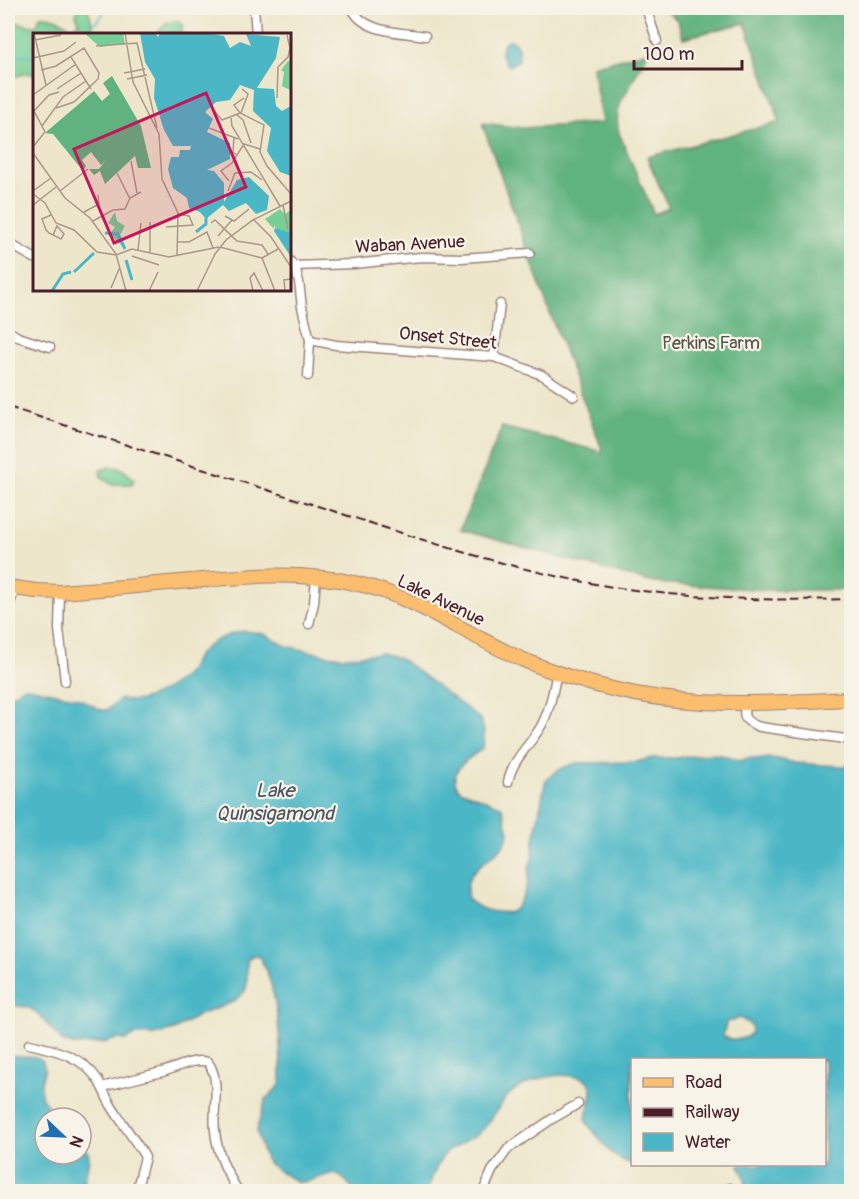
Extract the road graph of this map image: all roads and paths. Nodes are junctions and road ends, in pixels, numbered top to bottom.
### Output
1 (254, 8) edge
2 (352, 8) edge
3 (646, 8) edge
4 (256, 33) edge
5 (425, 36) dead end
6 (657, 41) dead end
7 (8, 243) edge
8 (530, 253) dead end
9 (33, 257) edge
10 (291, 264) edge
11 (500, 304) dead end
12 (8, 331) edge
13 (310, 340) junction
14 (50, 348) dead end
15 (494, 357) junction
16 (308, 376) dead end
17 (574, 396) dead end
18 (316, 577) junction
19 (11, 587) edge
20 (60, 592) junction
21 (8, 609) edge
22 (309, 624) dead end
23 (557, 672) junction
24 (64, 681) dead end
25 (852, 699) edge
26 (746, 703) junction
27 (852, 740) edge
28 (508, 782) dead end
29 (29, 1044) dead end
30 (102, 1087) junction
31 (578, 1104) dead end
32 (136, 1191) edge
33 (239, 1191) edge
34 (483, 1191) edge

1 - 4 street
2 - 5 street
3 - 6 street
7 - 9 street
8 - 10 street, Waban Avenue
10 - 13 street
11 - 15 street
12 - 14 street
13 - 15 street, Onset Street
13 - 16 street
15 - 17 street, Onset Street
18 - 20 main road, Lake Avenue
18 - 22 street
18 - 23 main road, Lake Avenue
19 - 20 main road, Lake Avenue
19 - 21 street
20 - 24 street
23 - 26 main road, Lake Avenue
23 - 28 street
25 - 26 main road, Lake Avenue
26 - 27 street
29 - 30 street
30 - 32 street
30 - 33 street
31 - 34 street

